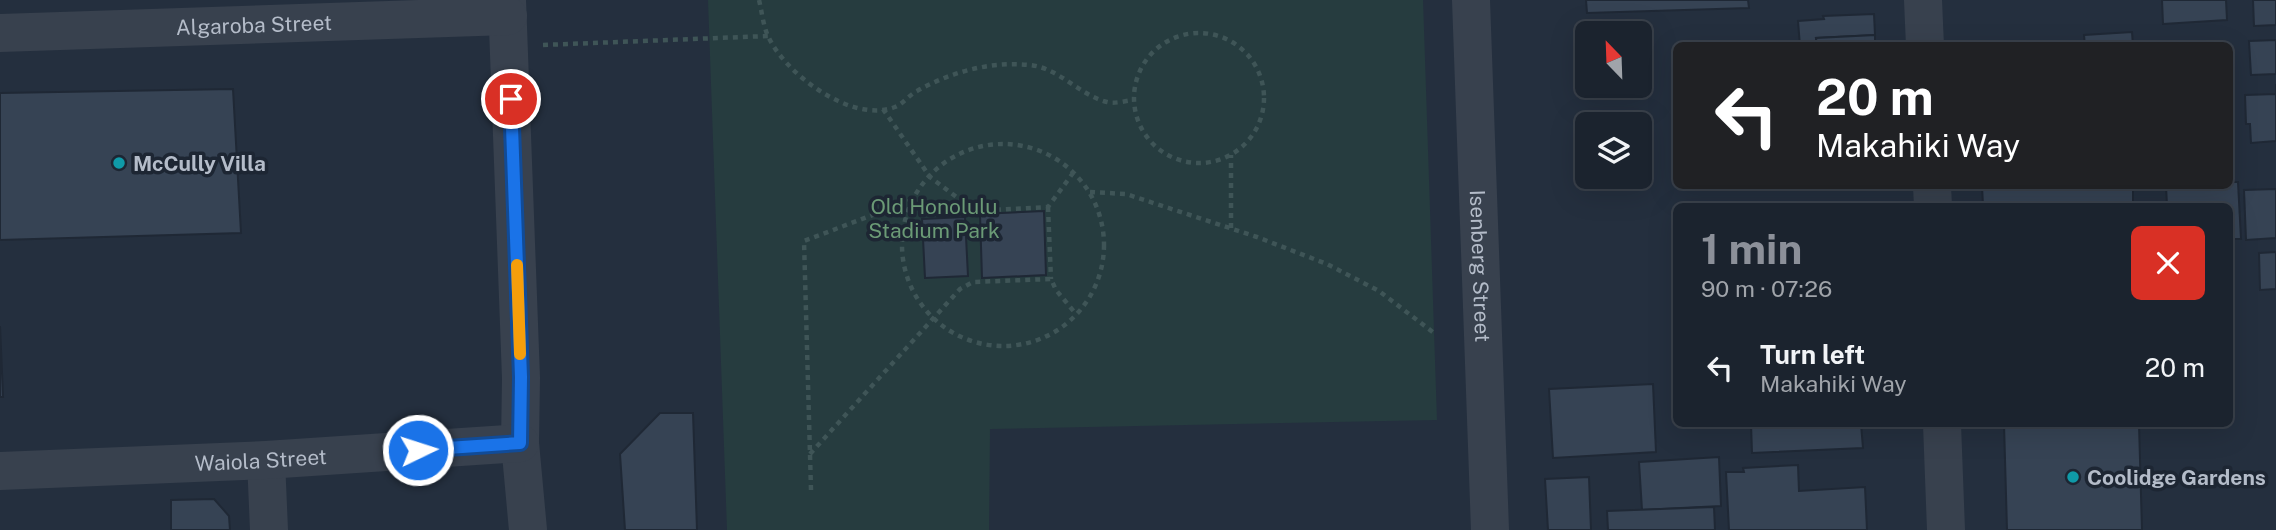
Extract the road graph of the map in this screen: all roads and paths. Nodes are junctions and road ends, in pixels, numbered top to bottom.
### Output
1 (759, 0) edge
2 (1471, 0) edge
3 (1923, 0) edge
4 (508, 8) edge
5 (0, 33) edge
6 (768, 36) junction
7 (1925, 42) edge
8 (542, 45) dead end
9 (1133, 100) junction
10 (883, 108) junction
11 (1231, 154) junction
12 (1073, 173) junction
13 (930, 177) junction
14 (1090, 192) junction
15 (912, 201) junction
16 (1048, 207) junction
17 (1231, 228) junction
18 (1051, 279) junction
19 (1076, 314) junction
20 (932, 320) junction
21 (1434, 333) dead end
22 (1942, 427) edge
23 (520, 443) junction
24 (810, 454) junction
25 (266, 460) junction
26 (0, 471) edge
27 (811, 490) dead end
28 (269, 530) edge
29 (528, 530) edge
30 (1490, 530) edge
31 (1947, 530) edge

1 - 6 path
2 - 30 street, Isenberg Street
3 - 7 street
4 - 5 street, Algaroba Street
4 - 23 street
6 - 8 path
6 - 10 path
9 - 10 path
9 - 11 path
9 - 11 path
10 - 13 path
11 - 17 path
12 - 13 path
12 - 14 path
12 - 16 path
13 - 15 path
13 - 16 path
14 - 17 path
14 - 19 path
15 - 20 path
15 - 24 path
16 - 18 path
17 - 21 path
18 - 19 path
18 - 20 path
19 - 20 path
20 - 24 path
22 - 31 street
23 - 25 street, Waiola Street
23 - 29 street
24 - 27 path
25 - 26 street, Waiola Street
25 - 28 street

